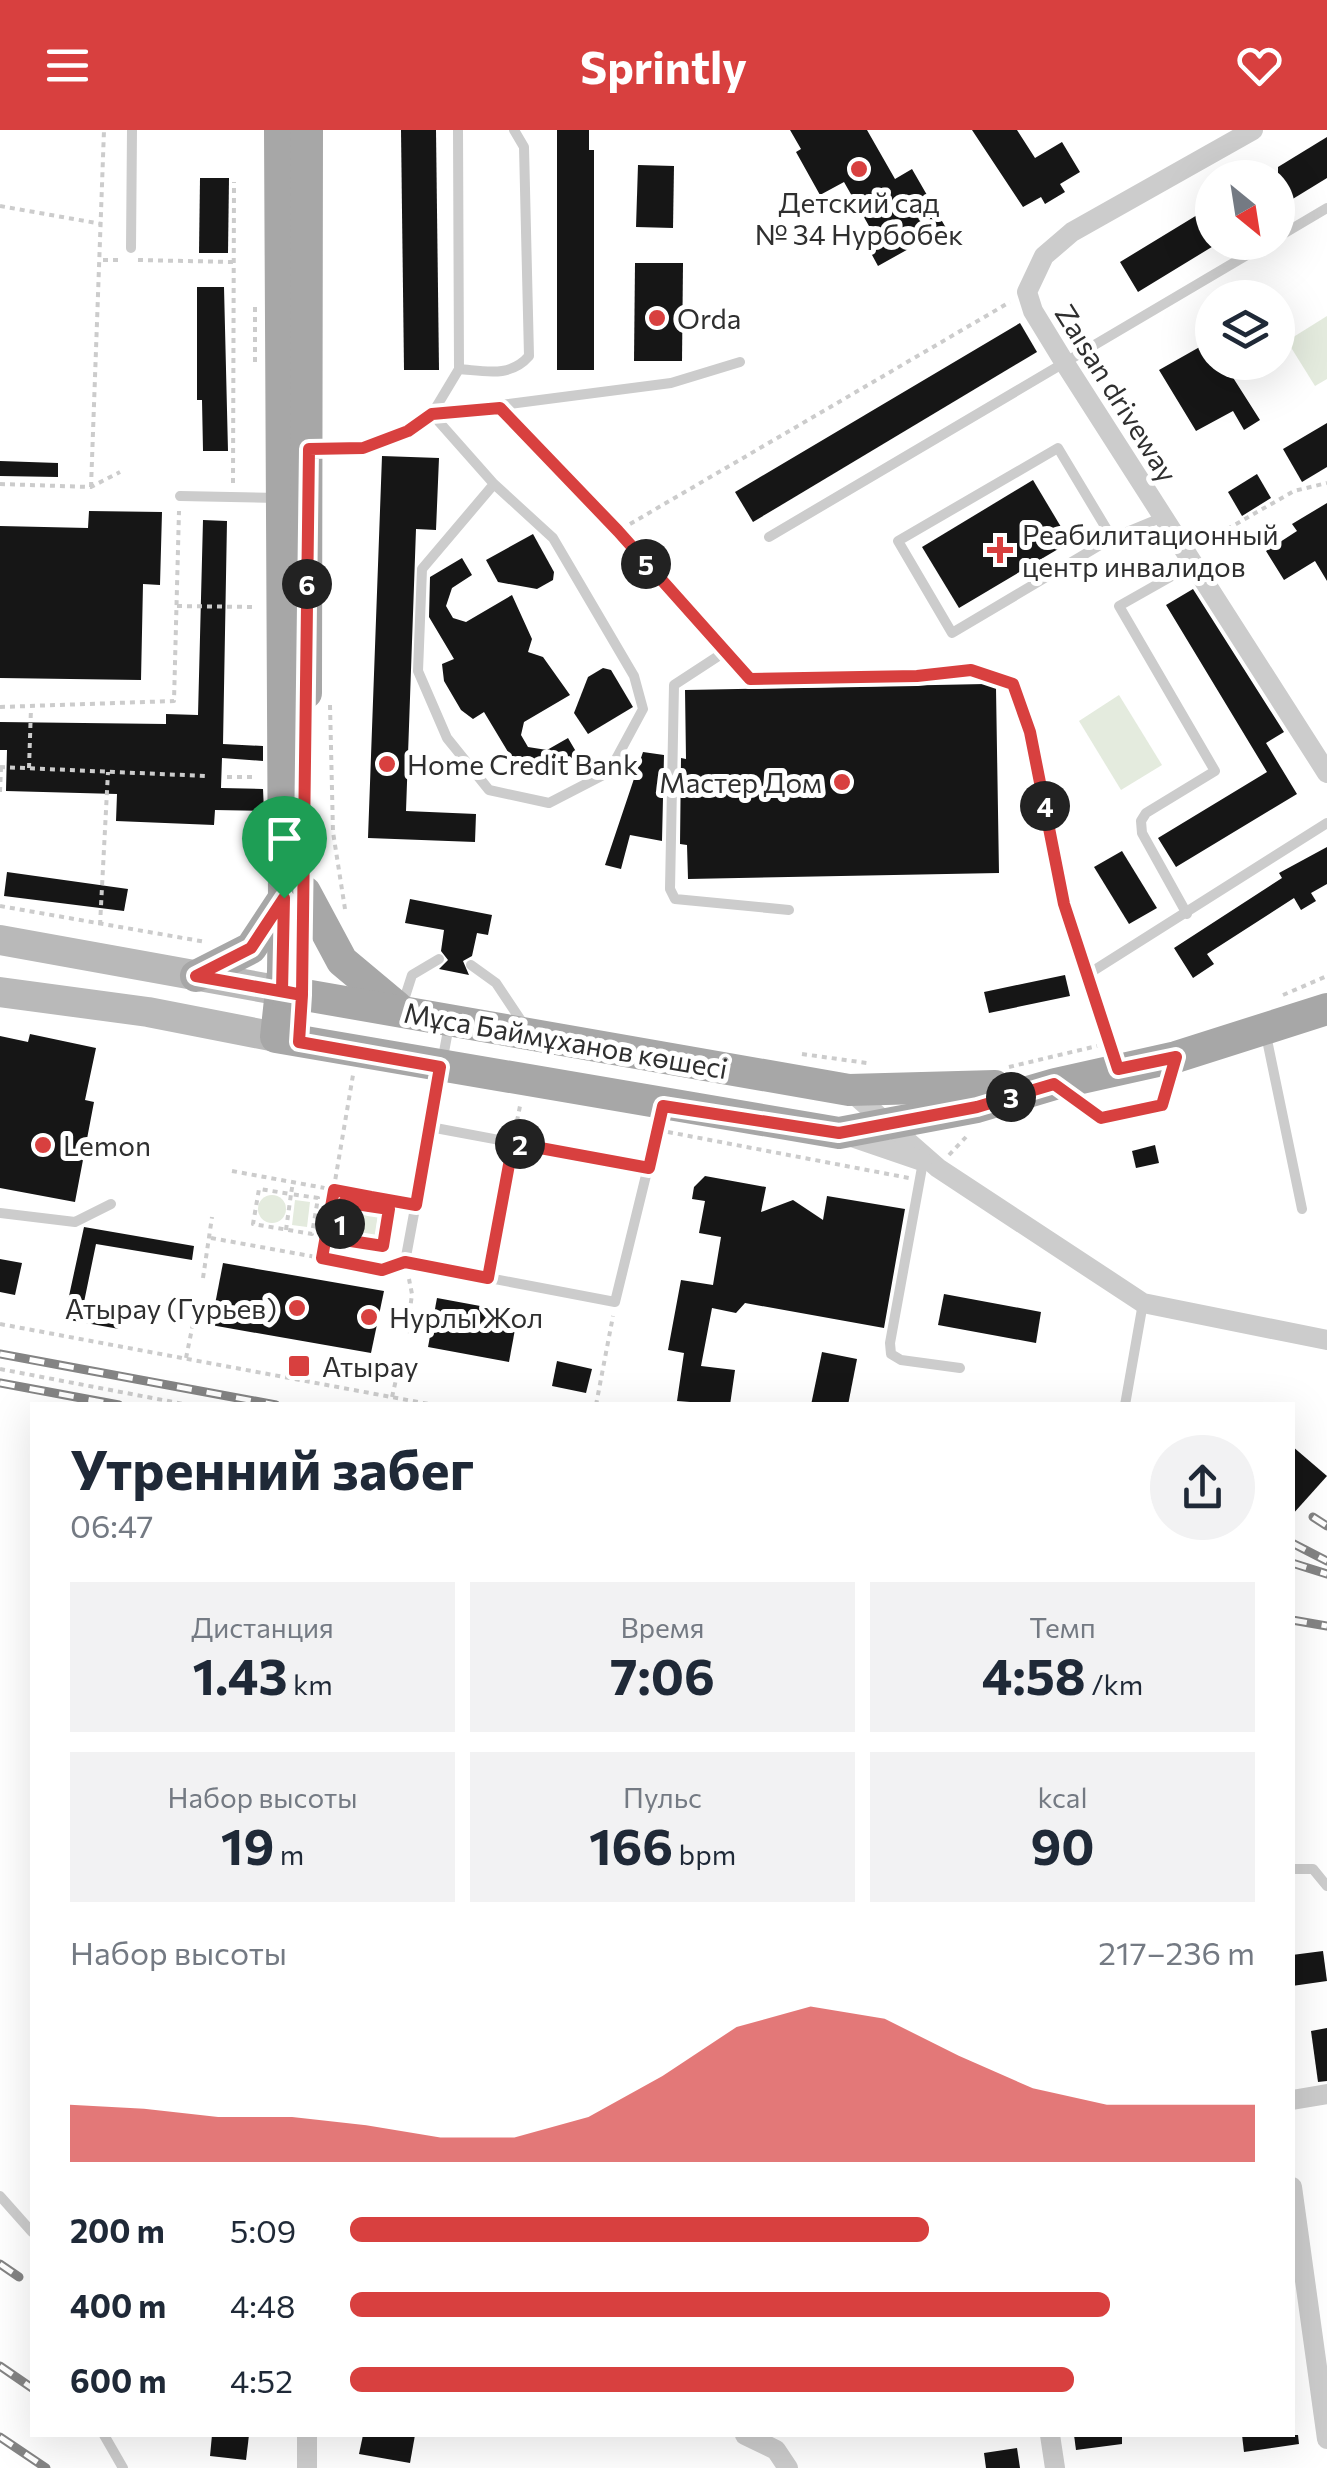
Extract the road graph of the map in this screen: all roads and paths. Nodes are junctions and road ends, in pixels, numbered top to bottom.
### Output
1 (104, 130) edge
2 (132, 130) edge
3 (280, 130) edge
4 (307, 130) edge
5 (458, 130) edge
6 (514, 130) edge
7 (1253, 130) edge
8 (234, 182) dead end
9 (0, 206) edge
10 (1327, 208) edge
11 (102, 224) junction
12 (1295, 228) edge
13 (131, 248) dead end
14 (101, 260) junction
15 (1239, 260) edge
16 (233, 262) junction
17 (1027, 292) junction
18 (740, 362) dead end
19 (1066, 365) junction
20 (458, 370) junction
21 (500, 408) junction
22 (432, 414) junction
23 (309, 449) junction
24 (120, 472) dead end
25 (1327, 483) edge
26 (0, 484) edge
27 (494, 484) junction
28 (91, 487) junction
29 (180, 496) joint
30 (233, 498) junction
31 (283, 498) junction
32 (1163, 517) junction
33 (618, 531) junction
34 (770, 537) dead end
35 (1112, 538) junction
36 (1192, 557) junction
37 (176, 606) junction
38 (256, 607) dead end
39 (722, 653) junction
40 (31, 706) junction
41 (0, 707) edge
42 (1322, 750) edge
43 (1, 767) edge
44 (29, 768) junction
45 (108, 772) junction
46 (1327, 773) edge
47 (206, 776) dead end
48 (227, 776) dead end
49 (271, 778) dead end
50 (0, 792) edge
51 (1327, 823) edge
52 (295, 895) junction
53 (0, 906) edge
54 (790, 910) dead end
55 (1187, 914) junction
56 (100, 924) junction
57 (219, 944) dead end
58 (7, 945) edge
59 (439, 959) dead end
60 (471, 965) dead end
61 (196, 976) junction
62 (1085, 976) junction
63 (1327, 976) edge
64 (1, 992) edge
65 (292, 993) junction
66 (1278, 997) dead end
67 (1327, 1009) edge
68 (400, 1010) junction
69 (450, 1019) junction
70 (1264, 1029) junction
71 (530, 1034) junction
72 (288, 1039) junction
73 (792, 1053) dead end
74 (1114, 1056) junction
75 (1176, 1057) junction
76 (870, 1064) dead end
77 (440, 1067) junction
78 (1004, 1068) dead end
79 (352, 1075) dead end
80 (1054, 1084) junction
81 (849, 1090) junction
82 (520, 1106) dead end
83 (947, 1112) junction
84 (660, 1118) junction
85 (888, 1124) junction
86 (430, 1127) junction
87 (839, 1133) junction
88 (513, 1143) junction
89 (649, 1168) junction
90 (927, 1170) junction
91 (232, 1171) dead end
92 (292, 1182) junction
93 (334, 1190) junction
94 (291, 1194) junction
95 (371, 1197) junction
96 (111, 1204) dead end
97 (416, 1205) junction
98 (369, 1206) junction
99 (1302, 1209) dead end
100 (0, 1213) edge
101 (212, 1217) dead end
102 (286, 1230) junction
103 (211, 1238) junction
104 (322, 1258) junction
105 (405, 1262) junction
106 (203, 1278) dead end
107 (488, 1278) junction
108 (615, 1302) junction
109 (1143, 1302) junction
110 (195, 1314) dead end
111 (0, 1324) edge
112 (406, 1332) dead end
113 (1327, 1340) edge
114 (401, 1358) dead end
115 (186, 1359) junction
116 (960, 1368) dead end
117 (0, 1369) edge
118 (392, 1397) junction
119 (174, 1402) edge
120 (418, 1402) edge
121 (597, 1402) edge
122 (1125, 1402) edge
123 (1295, 1868) edge
124 (1327, 1886) edge
125 (1327, 2094) edge
126 (1295, 2099) edge
127 (0, 2196) edge
128 (1295, 2209) edge
129 (30, 2230) edge
130 (105, 2437) edge
131 (307, 2437) edge
132 (749, 2437) edge
133 (1050, 2437) edge
134 (1327, 2440) edge
135 (123, 2468) edge
136 (307, 2468) edge
137 (788, 2468) edge
138 (1055, 2468) edge

1 - 11 path
2 - 13 lane
3 - 31 main road
4 - 23 main road
5 - 20 lane
6 - 20 lane
7 - 17 street
8 - 16 path
9 - 11 path
10 - 12 lane
11 - 14 path
14 - 16 path
14 - 28 path
15 - 19 lane
16 - 30 path
17 - 19 street, Zaısan driveway
17 - 33 path
18 - 21 lane
19 - 32 street, Zaısan driveway
19 - 34 lane
20 - 22 lane
21 - 22 lane
21 - 33 lane
22 - 23 lane
22 - 27 lane
23 - 52 main road
24 - 28 path
25 - 36 path
26 - 28 path
27 - 27 lane
29 - 30 lane
29 - 37 path
30 - 31 lane
31 - 52 main road
32 - 35 lane
32 - 36 street, Zaısan driveway
33 - 39 lane
35 - 35 lane
36 - 42 street, Zaısan driveway
36 - 55 lane
37 - 38 path
37 - 40 path
39 - 54 lane
39 - 62 lane
40 - 41 path
40 - 44 path
42 - 46 street, Zaısan driveway
43 - 44 path
43 - 50 path
44 - 45 path
45 - 47 path
45 - 56 path
48 - 49 path
51 - 55 lane
52 - 61 main road
52 - 65 main road
52 - 68 main road
53 - 56 path
55 - 62 lane
56 - 57 path
58 - 61 main road
59 - 68 lane
60 - 71 lane
61 - 65 main road
62 - 74 lane
63 - 66 path
64 - 72 main road
65 - 68 main road, Мұса Баймұханов көшесі
65 - 72 main road
67 - 70 main road
68 - 69 main road, Мұса Баймұханов көшесі
69 - 71 main road, Мұса Баймұханов көшесі
69 - 77 lane
70 - 75 main road
70 - 99 lane
71 - 81 main road, Мұса Баймұханов көшесі
72 - 77 main road
73 - 76 path
74 - 75 main road
74 - 78 path
74 - 80 main road
75 - 80 lane
77 - 84 main road
77 - 86 lane
79 - 93 path
80 - 81 main road, Мұса Баймұханов көшесі
80 - 83 main road
81 - 85 street
82 - 88 path
83 - 85 main road
83 - 90 street
84 - 87 main road
84 - 89 lane
84 - 90 path
85 - 87 main road
85 - 90 street
86 - 88 lane
86 - 97 lane
87 - 90 street
88 - 89 lane
88 - 107 path
89 - 108 lane
90 - 109 street
90 - 116 lane
91 - 92 path
92 - 93 path
92 - 94 path
93 - 95 path
93 - 104 path
94 - 102 path
94 - 102 path
94 - 102 path
95 - 97 path
95 - 98 path
96 - 100 lane
97 - 105 lane
98 - 98 path
101 - 103 path
103 - 104 path
103 - 106 path
104 - 105 path
105 - 107 lane
105 - 112 path
107 - 108 lane
108 - 121 path
109 - 113 street
109 - 122 lane
110 - 115 path
111 - 115 path
114 - 118 path
115 - 118 path
117 - 119 path
118 - 120 path
123 - 124 lane
125 - 126 street
127 - 129 lane
128 - 134 street
130 - 135 lane
131 - 136 street
132 - 137 street
133 - 138 street

